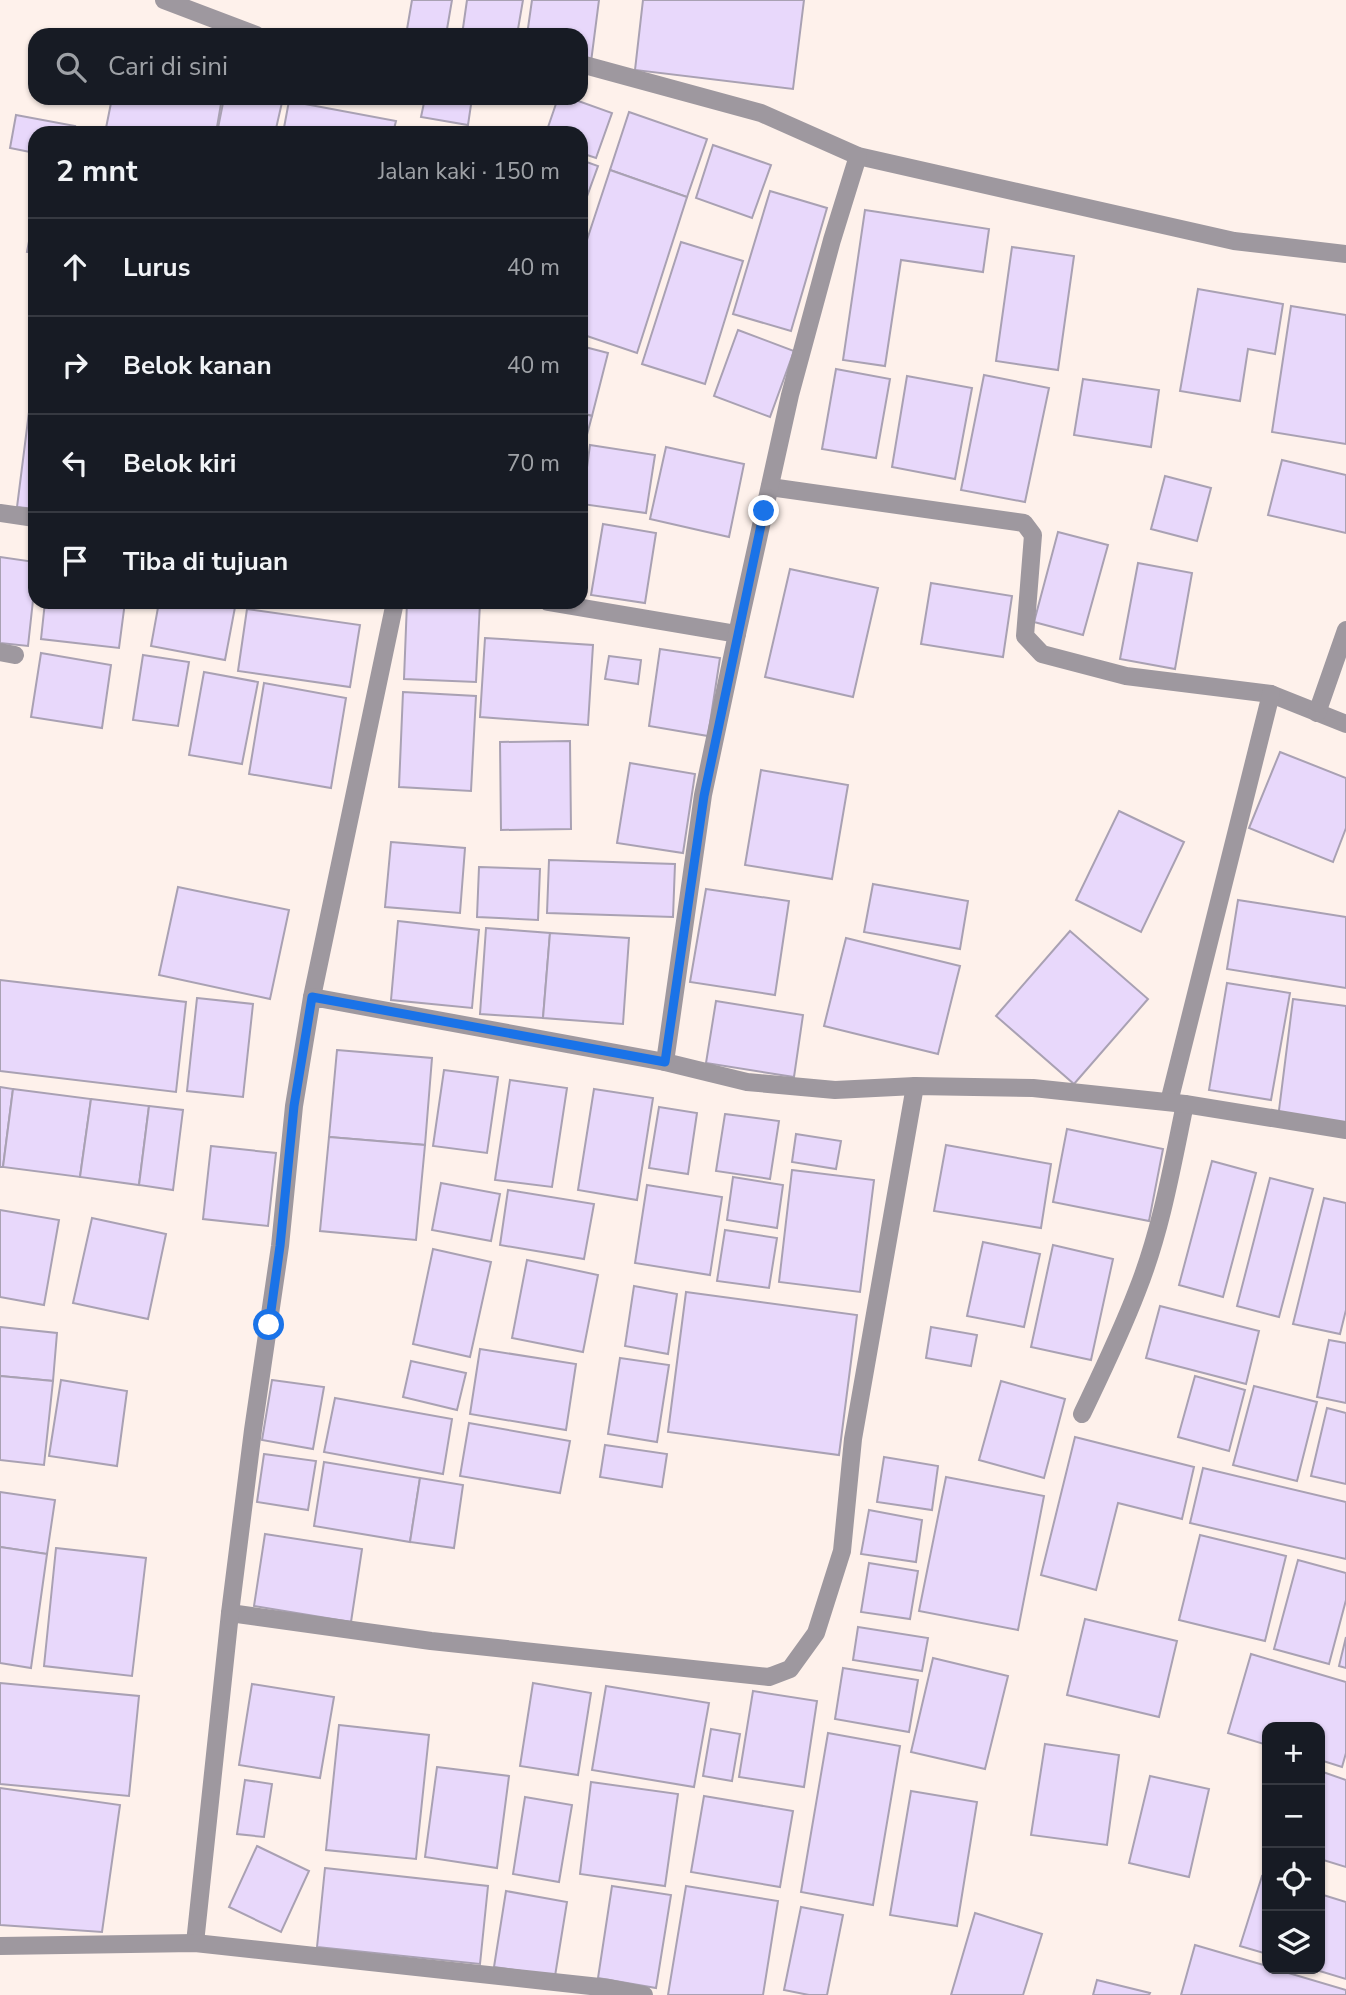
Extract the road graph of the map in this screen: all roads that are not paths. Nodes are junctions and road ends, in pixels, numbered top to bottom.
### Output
1 (164, 0) edge
2 (238, 28) edge
3 (588, 66) edge
4 (858, 156) junction
5 (1346, 254) edge
6 (770, 487) junction
7 (0, 513) edge
8 (28, 517) edge
9 (394, 609) edge
10 (588, 609) edge
11 (1346, 630) edge
12 (737, 634) junction
13 (1271, 694) junction
14 (1317, 713) junction
15 (1346, 724) edge
16 (312, 997) junction
17 (665, 1062) junction
18 (915, 1086) junction
19 (1177, 1103) junction
20 (1346, 1130) edge
21 (1082, 1414) dead end
22 (230, 1613) junction
23 (195, 1943) junction
24 (0, 1946) edge
25 (609, 1991) edge
26 (643, 1995) edge

1 - 2 street
3 - 4 street
4 - 5 street
4 - 6 street
6 - 12 street
6 - 13 street
7 - 8 street
9 - 16 street
10 - 12 street
11 - 14 street
12 - 17 street
13 - 14 street
13 - 19 street
14 - 15 street
16 - 17 street
16 - 22 street
17 - 18 street
18 - 19 street
18 - 22 street
19 - 20 street
19 - 21 street
22 - 23 street
23 - 24 street
23 - 25 street
25 - 26 street

